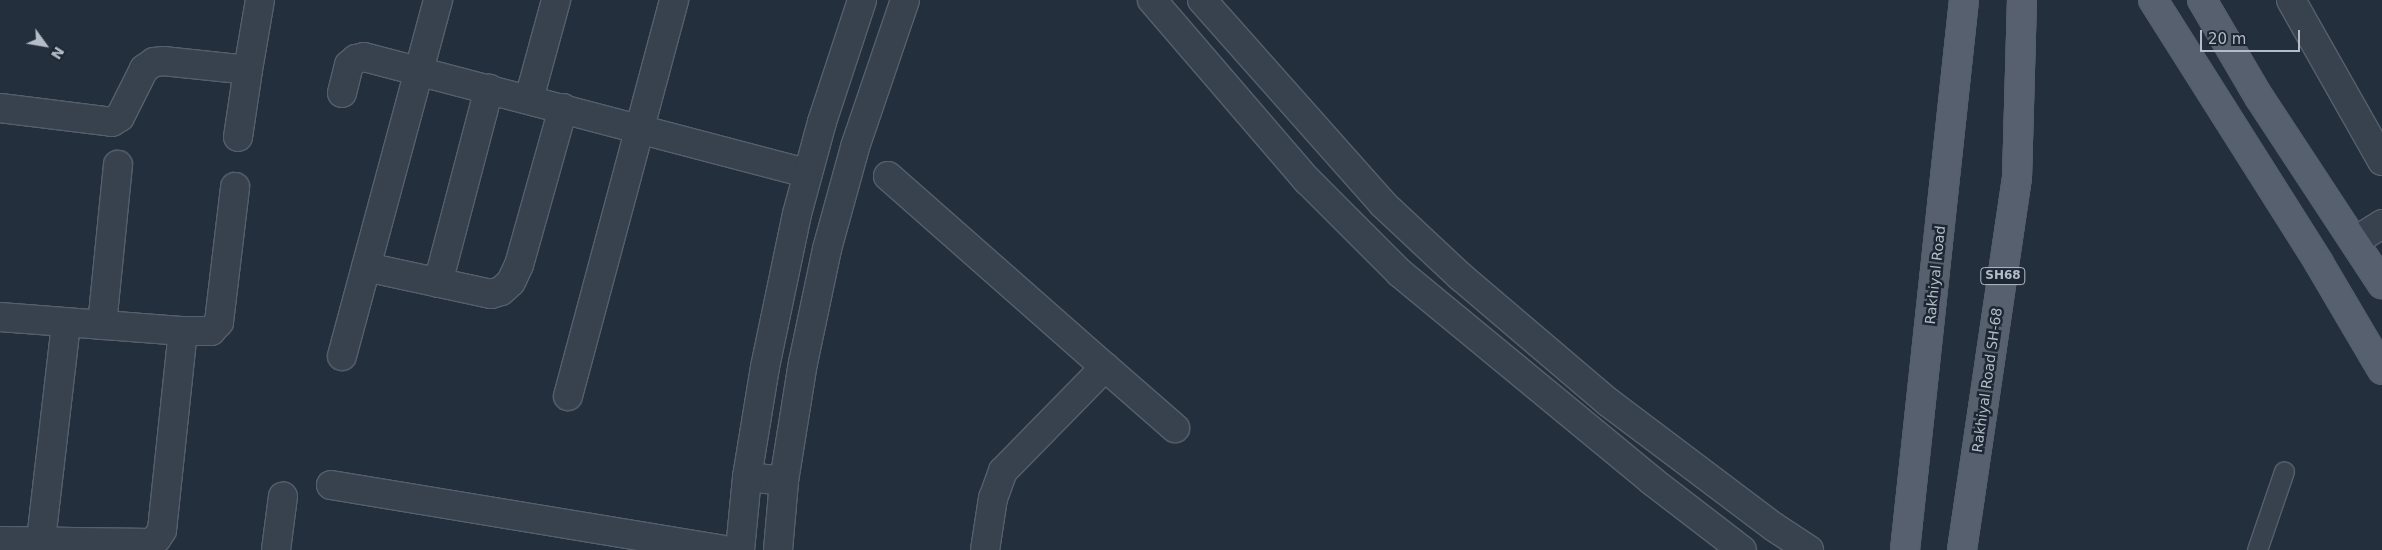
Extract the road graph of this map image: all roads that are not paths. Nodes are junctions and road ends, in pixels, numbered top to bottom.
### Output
1 (260, 0) edge
2 (438, 0) edge
3 (556, 0) edge
4 (674, 0) edge
5 (862, 0) edge
6 (905, 0) edge
7 (1152, 0) edge
8 (1202, 0) edge
9 (1964, 0) edge
10 (2022, 0) edge
11 (2153, 0) edge
12 (2202, 0) edge
13 (2291, 0) edge
14 (248, 70) junction
15 (418, 70) junction
16 (489, 89) junction
17 (342, 93) dead end
18 (529, 99) junction
19 (0, 108) edge
20 (563, 108) junction
21 (639, 128) junction
22 (238, 137) dead end
23 (2382, 160) edge
24 (118, 165) dead end
25 (807, 173) junction
26 (888, 176) dead end
27 (235, 187) dead end
28 (2382, 224) edge
29 (2355, 241) junction
30 (366, 266) junction
31 (438, 283) junction
32 (2382, 284) edge
33 (0, 317) edge
34 (66, 323) junction
35 (102, 326) junction
36 (183, 332) junction
37 (342, 356) dead end
38 (1105, 366) junction
39 (2382, 370) edge
40 (568, 396) dead end
41 (1175, 428) dead end
42 (2284, 471) dead end
43 (747, 477) junction
44 (784, 481) junction
45 (331, 486) dead end
46 (283, 496) dead end
47 (41, 540) junction
48 (0, 541) edge
49 (276, 550) edge
50 (722, 550) edge
51 (740, 550) edge
52 (778, 550) edge
53 (985, 550) edge
54 (1742, 550) edge
55 (1809, 550) edge
56 (1905, 550) edge
57 (1962, 550) edge
58 (2257, 550) edge

1 - 14 street
2 - 15 street
3 - 18 street
4 - 21 street
5 - 25 street
6 - 44 street
7 - 54 street
8 - 55 street
9 - 56 main road, Rakhiyal Road
10 - 57 main road, Rakhiyal Road SH-68 / SH68
11 - 39 main road
12 - 29 main road
13 - 23 street
14 - 19 street
14 - 22 street
15 - 16 street
15 - 17 street
15 - 30 street
16 - 18 street
16 - 31 street
18 - 20 street
20 - 21 street
20 - 31 street
21 - 25 street
21 - 40 street
24 - 35 street
25 - 43 street
26 - 38 street
27 - 36 street
28 - 29 street
29 - 32 main road
30 - 31 street
30 - 37 street
33 - 34 street
34 - 35 street
34 - 47 street
35 - 36 street
36 - 47 street
38 - 41 street
38 - 53 street
42 - 58 lane
43 - 44 street
43 - 51 street
44 - 52 street
45 - 50 street
46 - 49 street
47 - 48 street

